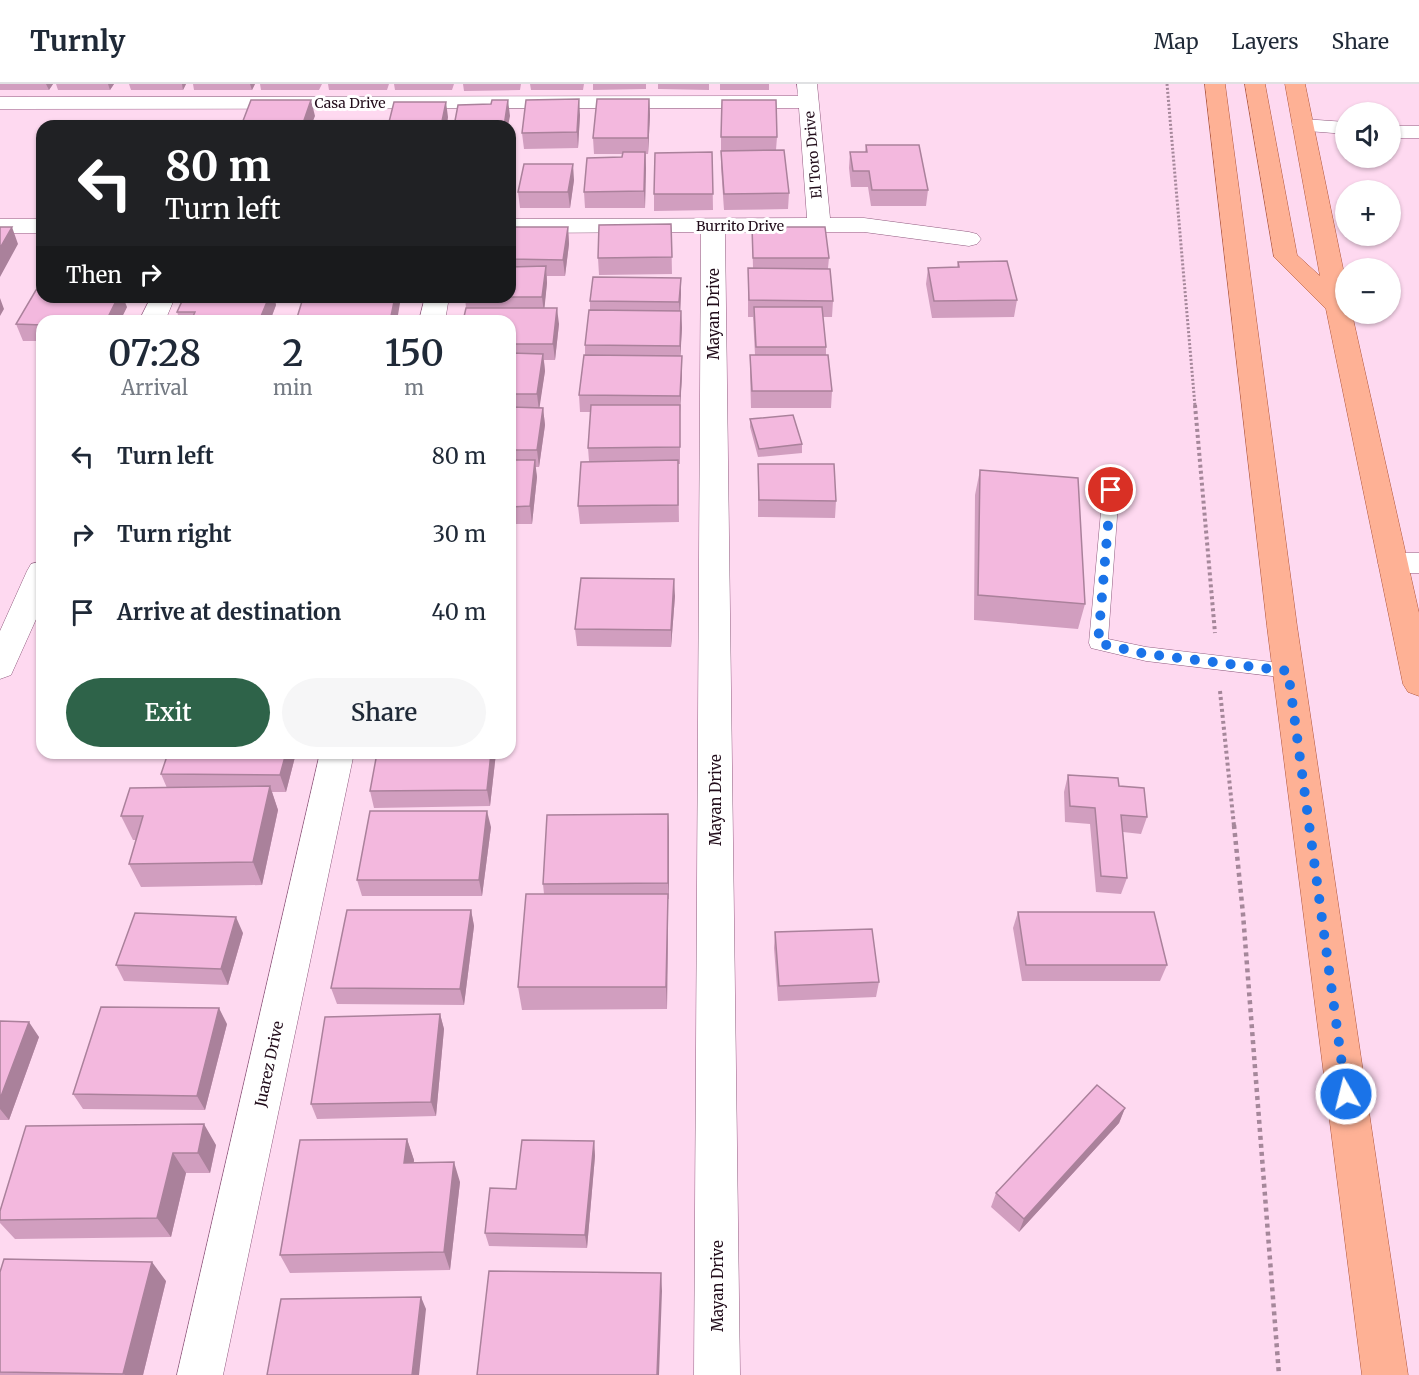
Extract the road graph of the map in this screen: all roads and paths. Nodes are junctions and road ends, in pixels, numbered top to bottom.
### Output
1 (1167, 84) edge
2 (1215, 84) edge
3 (1255, 84) edge
4 (1295, 84) edge
5 (808, 93) edge
6 (0, 103) edge
7 (1303, 124) junction
8 (1335, 127) edge
9 (1401, 132) edge
10 (1419, 132) edge
11 (819, 225) junction
12 (0, 226) edge
13 (36, 226) edge
14 (516, 226) edge
15 (713, 226) junction
16 (969, 239) dead end
17 (1335, 291) edge
18 (1335, 304) edge
19 (1343, 324) edge
20 (1111, 490) dead end
21 (1406, 563) edge
22 (36, 585) edge
23 (1215, 632) dead end
24 (0, 667) edge
25 (1288, 671) junction
26 (1419, 684) edge
27 (1221, 702) dead end
28 (336, 759) edge
29 (200, 1375) edge
30 (717, 1375) edge
31 (1279, 1375) edge
32 (1385, 1375) edge

1 - 23 path
2 - 25 main road
3 - 18 main road
4 - 7 main road
5 - 6 street, Casa Drive
5 - 11 street, El Toro Drive
7 - 8 street
7 - 17 main road
9 - 10 street
11 - 15 street, Burrito Drive
11 - 16 street, Burrito Drive
12 - 13 street
14 - 15 street, Burrito Drive
15 - 30 street, Mayan Drive
19 - 21 main road
20 - 25 lane
21 - 26 main road
22 - 24 street
25 - 32 main road
27 - 31 path
28 - 29 street, Juarez Drive

